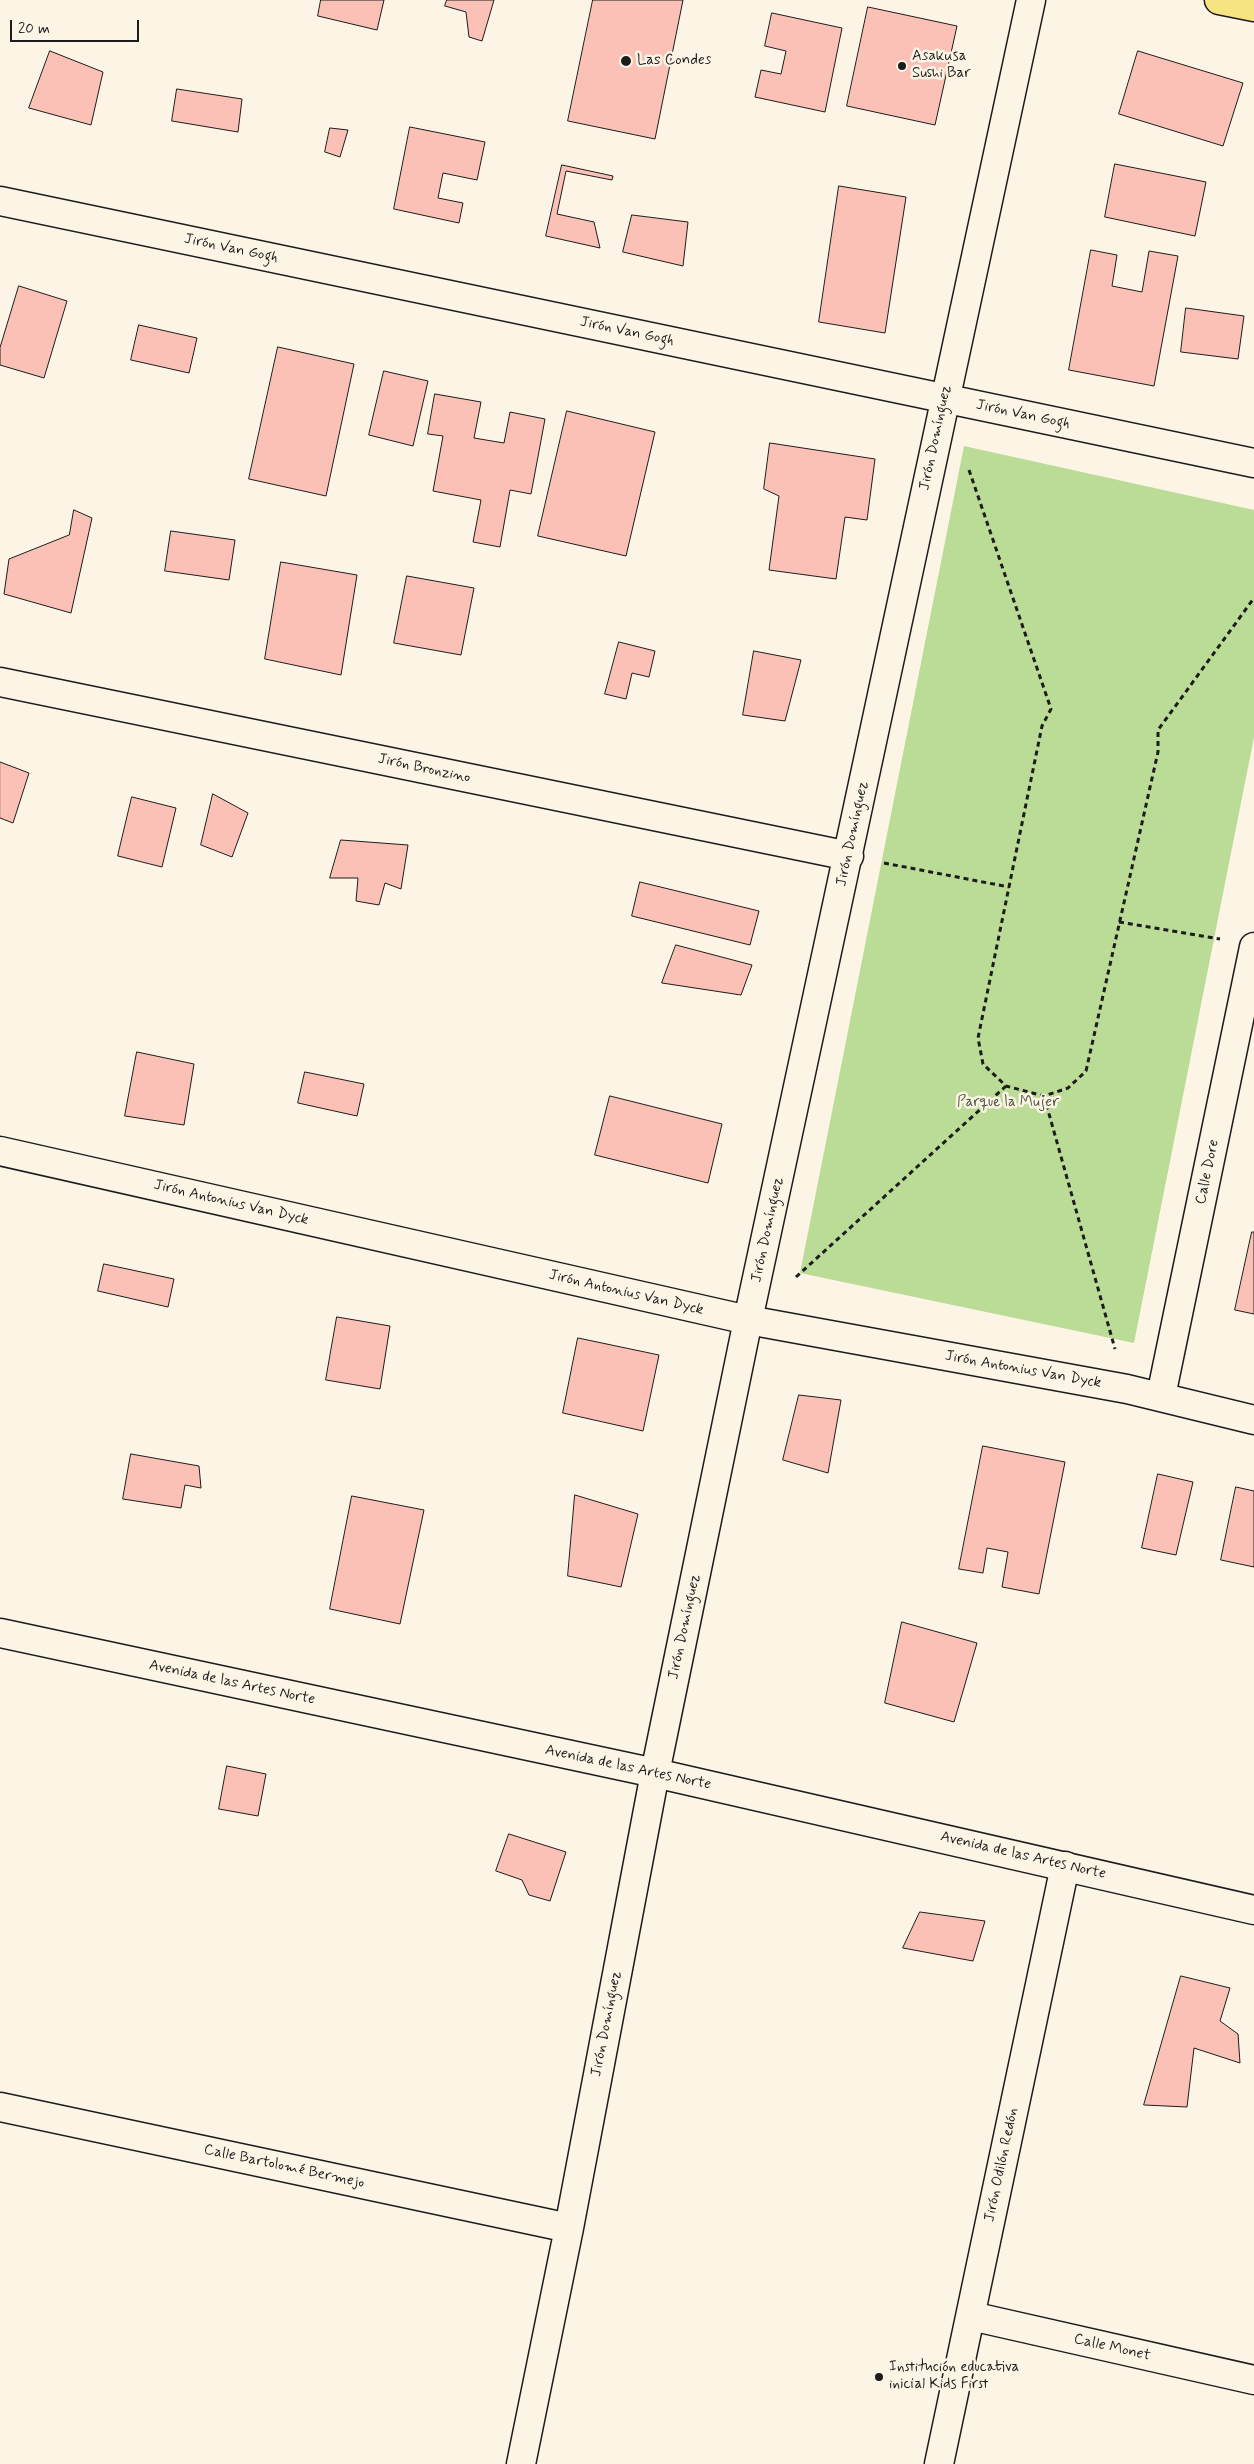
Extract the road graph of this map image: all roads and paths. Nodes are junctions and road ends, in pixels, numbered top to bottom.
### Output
1 (1031, 0) edge
2 (1219, 0) edge
3 (1254, 8) edge
4 (0, 201) edge
5 (945, 398) junction
6 (1254, 463) edge
7 (967, 464) dead end
8 (1254, 598) edge
9 (0, 682) edge
10 (849, 856) junction
11 (1009, 887) junction
12 (1119, 922) junction
13 (1225, 940) dead end
14 (1254, 947) edge
15 (1006, 1086) junction
16 (1044, 1096) junction
17 (0, 1151) edge
18 (793, 1280) dead end
19 (748, 1320) junction
20 (1126, 1389) junction
21 (1161, 1396) junction
22 (1254, 1420) edge
23 (0, 1633) edge
24 (655, 1773) junction
25 (1065, 1866) junction
26 (1254, 1910) edge
27 (0, 2107) edge
28 (569, 2228) junction
29 (971, 2316) junction
30 (1254, 2380) edge
31 (521, 2464) edge
32 (939, 2464) edge

1 - 5 street, Jirón Domínguez
2 - 3 main road
4 - 5 street, Jirón Van Gogh
5 - 6 street, Jirón Van Gogh
5 - 10 street, Jirón Domínguez
7 - 11 path
8 - 12 path
9 - 10 street, Jirón Bronzino
10 - 11 path
10 - 19 street, Jirón Domínguez
11 - 15 path
12 - 13 path
12 - 16 path
14 - 21 street, Calle Dore
15 - 16 path
15 - 18 path
16 - 20 path
17 - 19 street, Jirón Antonius Van Dyck
19 - 20 street, Jirón Antonius Van Dyck
19 - 24 street, Jirón Domínguez
20 - 21 street, Jirón Antonius Van Dyck
21 - 22 street, Jirón Antonius Van Dyck
23 - 24 street, Avenida de las Artes Norte
24 - 25 street, Avenida de las Artes Norte
24 - 28 street, Jirón Domínguez
25 - 26 street, Avenida de las Artes Norte
25 - 29 street, Jirón Odilón Redón
27 - 28 street, Calle Bartolomé Bermejo
28 - 31 street, Jirón Domínguez
29 - 30 street, Calle Monet
29 - 32 street, Jirón Odilón Redón

